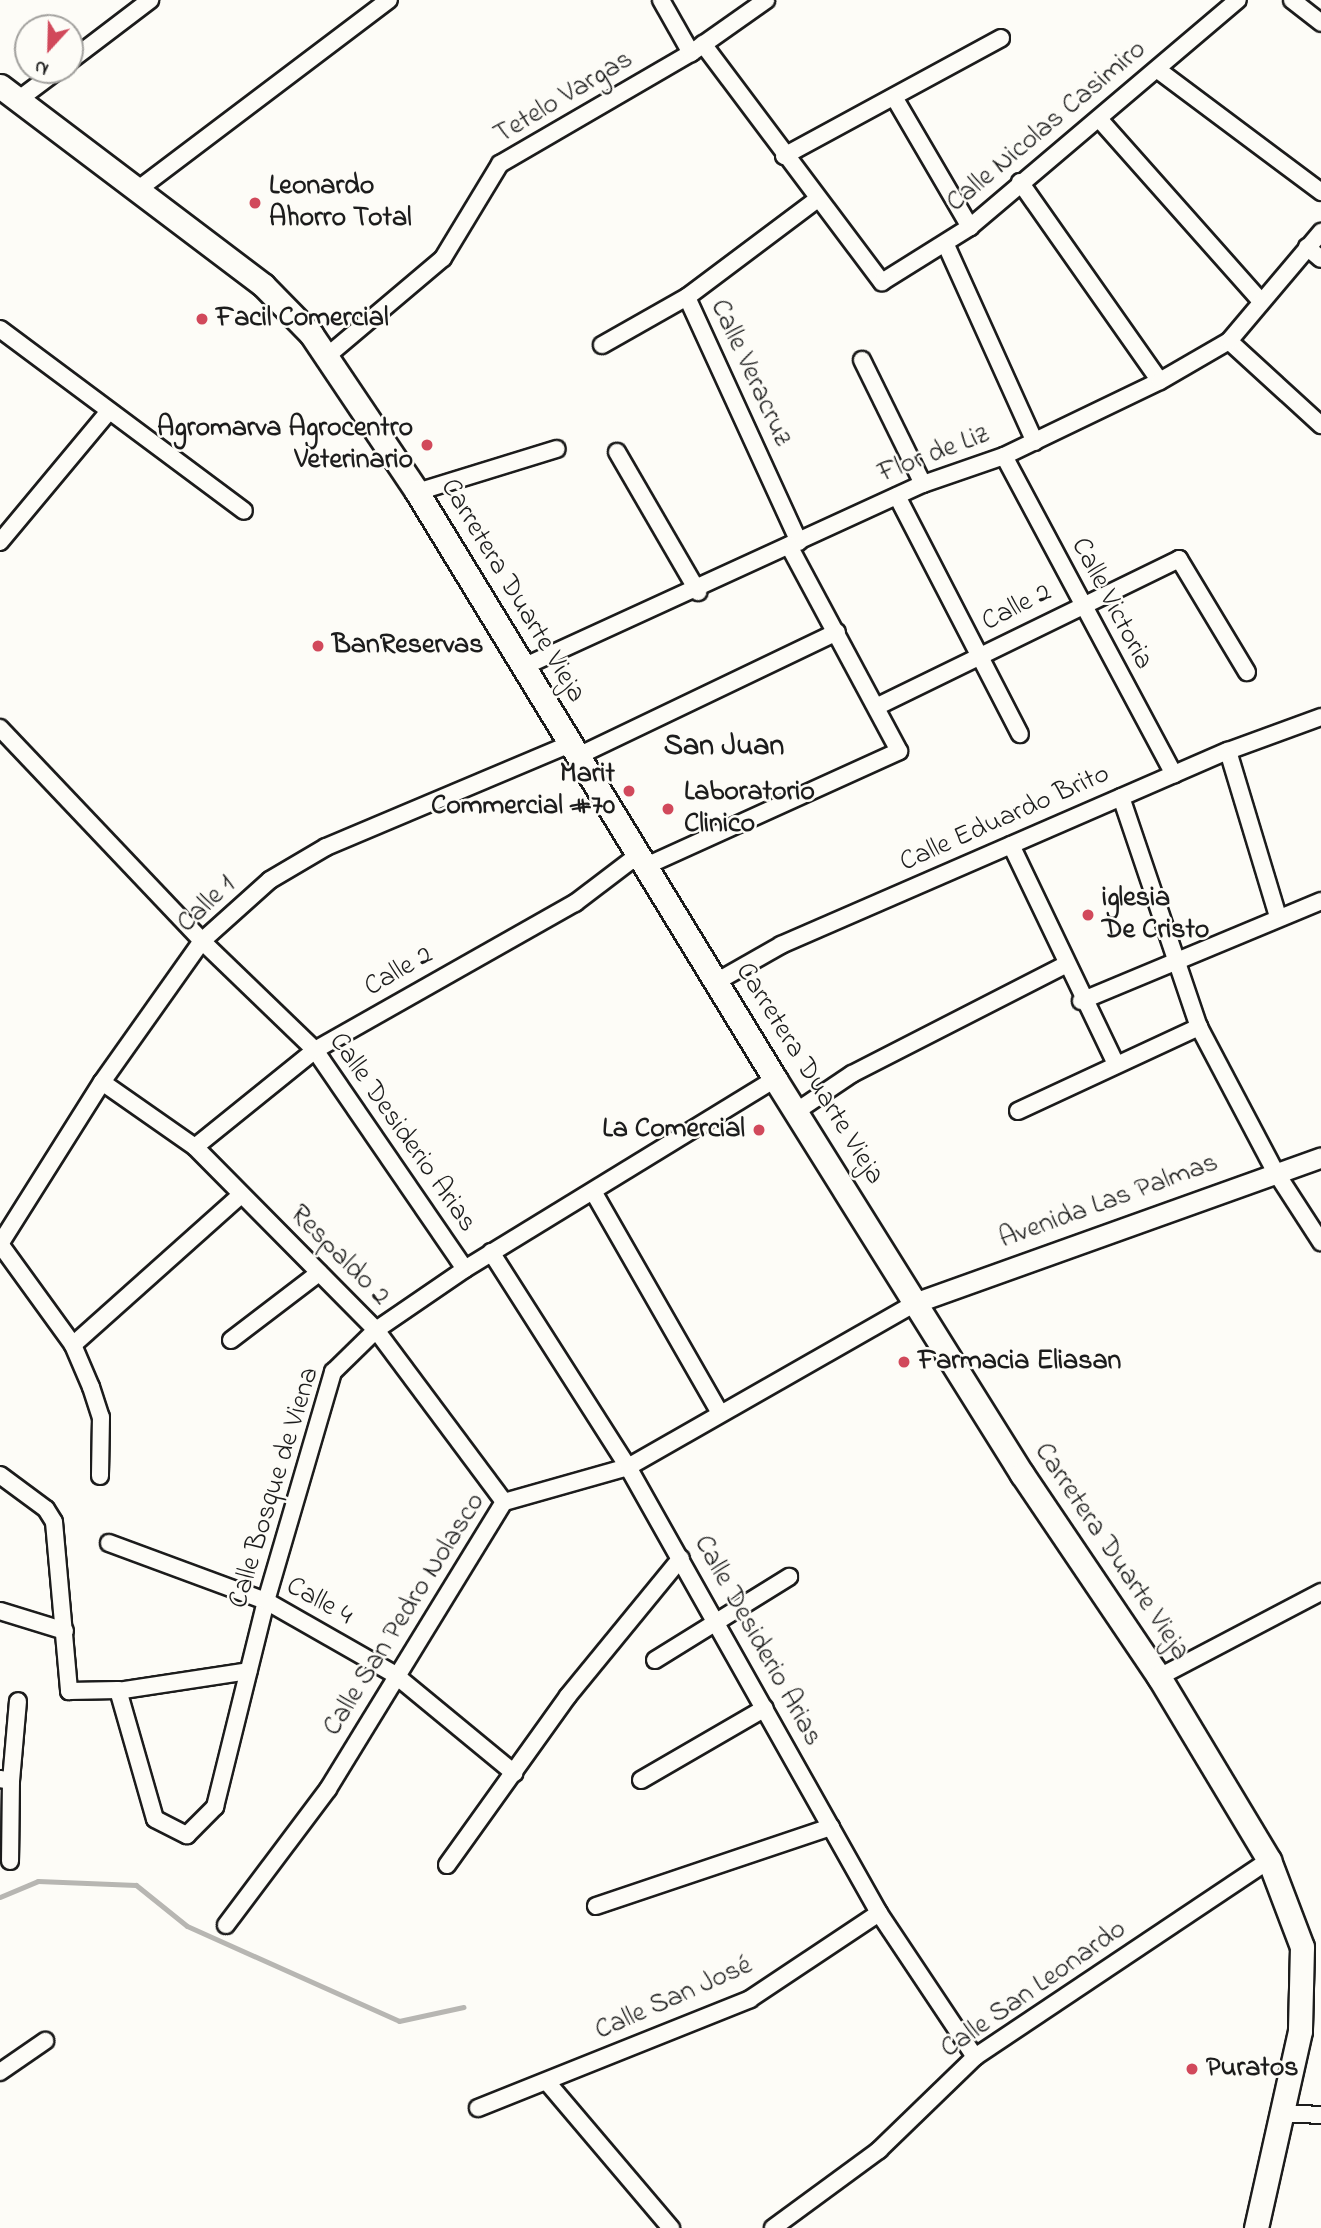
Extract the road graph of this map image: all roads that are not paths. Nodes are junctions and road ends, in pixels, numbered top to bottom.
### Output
1 (150, 0) edge
2 (389, 0) edge
3 (660, 0) edge
4 (766, 0) edge
5 (1238, 0) edge
6 (1292, 0) edge
7 (1318, 15) edge
8 (1001, 38) dead end
9 (697, 48) junction
10 (84, 50) edge
11 (1158, 70) junction
12 (28, 84) edge
13 (9, 93) edge
14 (894, 97) junction
15 (1100, 120) junction
16 (784, 156) junction
17 (1020, 182) junction
18 (139, 188) junction
19 (1321, 192) edge
20 (816, 200) junction
21 (970, 227) junction
22 (1321, 232) edge
23 (946, 245) junction
24 (1307, 247) junction
25 (1321, 259) edge
26 (687, 297) junction
27 (1260, 300) junction
28 (0, 329) edge
29 (1229, 341) junction
30 (603, 345) dead end
31 (326, 357) junction
32 (862, 360) dead end
33 (1160, 381) junction
34 (109, 411) junction
35 (1321, 425) edge
36 (1035, 442) junction
37 (557, 449) dead end
38 (617, 452) dead end
39 (1004, 457) junction
40 (923, 484) junction
41 (417, 492) junction
42 (897, 496) junction
43 (244, 511) dead end
44 (0, 542) edge
45 (794, 544) junction
46 (698, 592) junction
47 (1081, 606) junction
48 (837, 632) junction
49 (976, 658) junction
50 (523, 667) junction
51 (1247, 673) dead end
52 (878, 706) junction
53 (1321, 718) edge
54 (0, 728) edge
55 (1020, 734) dead end
56 (15, 743) junction
57 (574, 750) junction
58 (899, 751) joint
59 (1228, 751) junction
60 (0, 752) edge
61 (1174, 774) junction
62 (1121, 797) junction
63 (1011, 845) junction
64 (642, 861) junction
65 (1321, 901) edge
66 (1278, 917) junction
67 (202, 941) junction
68 (1173, 961) junction
69 (1065, 965) junction
70 (716, 982) junction
71 (1081, 1001) junction
72 (1199, 1027) junction
73 (315, 1049) junction
74 (1115, 1062) junction
75 (775, 1079) junction
76 (102, 1082) junction
77 (797, 1111) junction
78 (1018, 1111) dead end
79 (195, 1147) junction
80 (1321, 1157) edge
81 (1275, 1171) junction
82 (594, 1193) junction
83 (241, 1195) junction
84 (1321, 1242) edge
85 (0, 1244) edge
86 (492, 1252) junction
87 (465, 1269) junction
88 (319, 1273) junction
89 (917, 1302) junction
90 (376, 1330) junction
91 (231, 1340) dead end
92 (73, 1345) junction
93 (720, 1413) junction
94 (628, 1466) junction
95 (0, 1475) edge
96 (100, 1476) dead end
97 (503, 1502) junction
98 (109, 1543) dead end
99 (681, 1558) junction
100 (789, 1577) dead end
101 (1321, 1592) edge
102 (266, 1601) junction
103 (0, 1611) edge
104 (716, 1622) junction
105 (65, 1631) junction
106 (655, 1660) dead end
107 (248, 1671) junction
108 (394, 1674) junction
109 (1159, 1677) junction
110 (118, 1691) junction
111 (18, 1701) dead end
112 (765, 1708) junction
113 (514, 1773) junction
114 (6, 1780) edge
115 (641, 1780) dead end
116 (831, 1826) junction
117 (1269, 1860) junction
118 (10, 1861) dead end
119 (447, 1865) dead end
120 (596, 1906) dead end
121 (879, 1913) junction
122 (226, 1925) dead end
123 (45, 2041) dead end
124 (975, 2057) junction
125 (0, 2072) edge
126 (547, 2082) junction
127 (478, 2108) dead end
128 (1282, 2114) junction
129 (1321, 2115) edge
130 (671, 2228) edge
131 (773, 2228) edge
132 (1256, 2228) edge

1 - 10 street
2 - 18 street
3 - 9 street
4 - 9 street, Tetelo Vargas
5 - 11 street, Calle Nicolas Casimiro
6 - 7 street
8 - 14 street
9 - 16 street
9 - 31 street, Tetelo Vargas
11 - 15 street, Calle Nicolas Casimiro
11 - 19 street
12 - 13 street
13 - 18 main road, Carretera Duarte Vieja
14 - 16 street
14 - 21 street
15 - 17 street, Calle Nicolas Casimiro
15 - 27 street
16 - 20 street
17 - 21 street, Calle Nicolas Casimiro
17 - 33 street
18 - 31 main road, Carretera Duarte Vieja
20 - 23 street, Calle Nicolas Casimiro
20 - 26 street, Calle Veracruz
21 - 23 street, Calle Nicolas Casimiro
22 - 24 street, Flor de Liz
23 - 36 street
24 - 25 street
24 - 27 street, Flor de Liz
26 - 30 street
26 - 45 street, Calle Veracruz
27 - 29 street, Flor de Liz
28 - 34 street
29 - 33 street, Flor de Liz
29 - 35 street
31 - 41 main road, Carretera Duarte Vieja
32 - 40 street
33 - 36 street, Flor de Liz
34 - 43 street
34 - 44 street
36 - 39 street, Flor de Liz
37 - 41 street
38 - 46 street
39 - 40 street, Flor de Liz
39 - 47 street, Calle Victoria
40 - 42 street, Flor de Liz
41 - 50 main road, Carretera Duarte Vieja
42 - 45 street, Flor de Liz
42 - 49 street
45 - 46 street, Flor de Liz
45 - 48 street, Calle Veracruz
46 - 50 street, Flor de Liz
47 - 49 street, Calle 2
47 - 51 street, Calle 2
47 - 61 street, Calle Victoria
48 - 52 street, Calle Veracruz
48 - 57 street, Calle 1
49 - 52 street, Calle 2
49 - 55 street
50 - 57 main road, Carretera Duarte Vieja
52 - 58 street, Calle Veracruz
53 - 59 street, Calle Eduardo Brito
54 - 56 street, Calle Desiderio Arias
56 - 60 street
56 - 67 street, Calle Desiderio Arias
57 - 64 main road, Carretera Duarte Vieja
57 - 67 street, Calle 1
58 - 64 street, Calle 2
59 - 61 street, Calle Eduardo Brito
59 - 66 street
61 - 62 street, Calle Eduardo Brito
62 - 63 street, Calle Eduardo Brito
62 - 68 street
63 - 69 street
63 - 70 street, Calle Eduardo Brito
64 - 70 main road, Carretera Duarte Vieja
64 - 73 street, Calle 2
65 - 66 street
66 - 68 street
67 - 73 street, Calle Desiderio Arias
67 - 76 street, Calle 1
68 - 71 street
68 - 72 street
69 - 71 street
69 - 77 street
70 - 75 main road, Carretera Duarte Vieja
71 - 74 street
72 - 74 street
72 - 81 street
73 - 79 street, Calle 2
73 - 87 street, Calle Desiderio Arias
74 - 78 street
75 - 77 main road, Carretera Duarte Vieja
75 - 82 street, Calle Bosque de Viena
76 - 79 street, Respaldo 2
76 - 85 street, Calle 1
77 - 89 main road, Carretera Duarte Vieja
79 - 83 street, Respaldo 2
80 - 81 street, Avenida Las Palmas
81 - 84 street
81 - 89 street, Avenida Las Palmas
82 - 86 street, Calle Bosque de Viena
82 - 93 street
83 - 88 street, Respaldo 2
83 - 92 street
85 - 92 street
86 - 87 street, Calle Bosque de Viena
86 - 94 street, Calle Desiderio Arias
87 - 90 street, Calle Bosque de Viena
88 - 90 street, Respaldo 2
88 - 91 street
89 - 93 street, Calle San Pedro Nolasco
89 - 109 main road, Carretera Duarte Vieja
90 - 97 street, Respaldo 2
90 - 102 street, Calle Bosque de Viena
92 - 96 street
93 - 94 street, Calle San Pedro Nolasco
94 - 97 street, Calle San Pedro Nolasco
94 - 99 street, Calle Desiderio Arias
95 - 105 street
97 - 108 street, Calle San Pedro Nolasco
98 - 102 street, Calle 4
99 - 104 street, Calle Desiderio Arias
99 - 113 street
100 - 104 street
101 - 109 street
102 - 107 street, Calle Bosque de Viena
102 - 108 street, Calle 4
103 - 105 street
104 - 106 street
104 - 112 street, Calle Desiderio Arias
105 - 110 street
107 - 110 street
107 - 110 street, Calle Bosque de Viena
108 - 113 street, Calle 4
108 - 122 street, Calle San Pedro Nolasco
109 - 117 main road, Carretera Duarte Vieja
111 - 114 street
112 - 115 street
112 - 116 street, Calle Desiderio Arias
113 - 119 street
114 - 118 street
116 - 120 street
116 - 121 street, Calle Desiderio Arias
117 - 124 street, Calle San Leonardo
117 - 128 main road, Carretera Duarte Vieja
121 - 124 street, Calle Desiderio Arias
121 - 126 street, Calle San José
123 - 125 street
124 - 131 street, Calle San Leonardo
126 - 127 street, Calle San José
126 - 130 street
128 - 129 street
128 - 132 main road, Carretera Duarte Vieja

